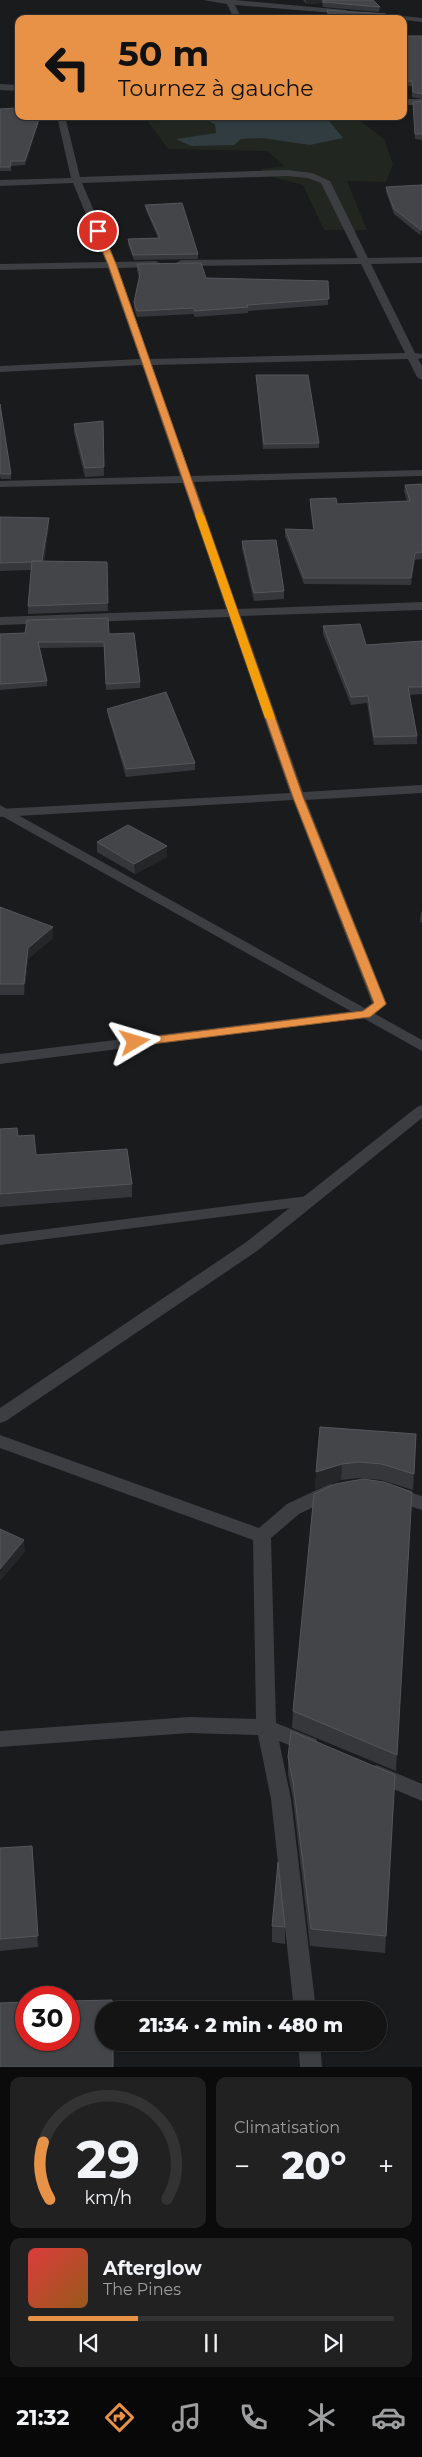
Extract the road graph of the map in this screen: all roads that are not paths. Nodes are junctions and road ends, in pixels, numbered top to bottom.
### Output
1 (208, 0) edge
2 (229, 1) junction
3 (354, 13) edge
4 (364, 14) edge
5 (236, 15) edge
6 (374, 15) edge
7 (407, 18) edge
8 (422, 20) edge
9 (0, 87) edge
10 (15, 88) edge
11 (407, 102) edge
12 (422, 102) edge
13 (62, 120) edge
14 (0, 182) edge
15 (77, 182) junction
16 (422, 260) edge
17 (363, 261) junction
18 (112, 264) junction
19 (0, 267) edge
20 (417, 356) edge
21 (146, 362) junction
22 (0, 369) edge
23 (422, 377) edge
24 (422, 473) edge
25 (187, 479) junction
26 (0, 484) edge
27 (422, 606) edge
28 (233, 611) junction
29 (0, 621) edge
30 (422, 789) edge
31 (298, 797) junction
32 (2, 811) edge
33 (366, 1014) junction
34 (422, 1046) edge
35 (0, 1059) edge
36 (422, 1110) edge
37 (308, 1200) junction
38 (0, 1240) edge
39 (0, 1417) edge
40 (0, 1442) edge
41 (347, 1489) edge
42 (380, 1490) edge
43 (422, 1503) edge
44 (262, 1536) junction
45 (266, 1727) junction
46 (0, 1739) edge
47 (323, 1750) edge
48 (359, 1766) edge
49 (422, 1793) edge
50 (304, 2001) edge
51 (309, 2051) edge
52 (311, 2067) edge

1 - 2 street
2 - 3 street
2 - 5 street
4 - 6 street
7 - 8 street
9 - 10 street
11 - 12 street
13 - 15 street
14 - 15 street
15 - 17 street
15 - 18 street
16 - 17 street
17 - 18 street
17 - 20 street
18 - 19 street
18 - 21 street
20 - 21 street
20 - 23 street
21 - 22 street
21 - 25 street
24 - 25 street
25 - 26 street
25 - 28 street
27 - 28 street
28 - 29 street
28 - 31 street
30 - 31 street
31 - 32 street
31 - 33 street
32 - 33 street
33 - 34 street
33 - 35 street
36 - 37 street
37 - 38 street
37 - 39 street
40 - 44 street
41 - 44 street
42 - 43 street
44 - 45 street
45 - 46 street
45 - 47 street
45 - 50 street
48 - 49 street
51 - 52 street

